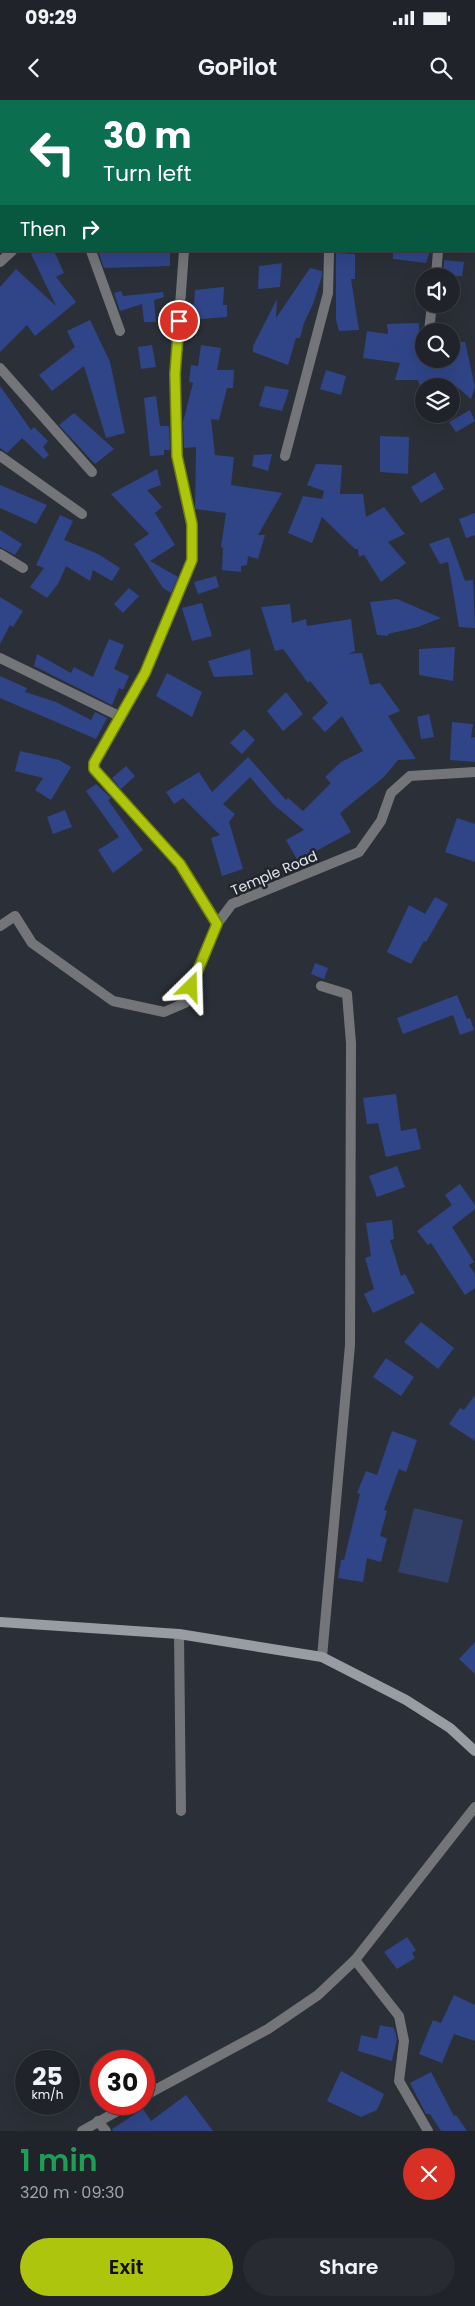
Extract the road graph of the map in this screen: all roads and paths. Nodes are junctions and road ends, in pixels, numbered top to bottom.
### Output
1 (11, 252) edge
2 (91, 252) edge
3 (184, 252) edge
4 (329, 252) edge
5 (438, 252) edge
6 (0, 262) edge
7 (437, 268) edge
8 (120, 331) dead end
9 (0, 368) edge
10 (0, 456) edge
11 (285, 456) dead end
12 (92, 472) dead end
13 (82, 514) dead end
14 (0, 554) edge
15 (23, 568) dead end
16 (0, 658) edge
17 (121, 717) junction
18 (475, 772) edge
19 (217, 924) junction
20 (0, 926) edge
21 (321, 986) dead end
22 (0, 1622) edge
23 (179, 1634) junction
24 (322, 1657) junction
25 (475, 1751) edge
26 (475, 1807) edge
27 (181, 1811) dead end
28 (355, 1960) junction
29 (155, 2090) edge
30 (108, 2115) edge
31 (98, 2120) junction
32 (82, 2131) edge
33 (106, 2131) edge
34 (428, 2131) edge

1 - 6 street
2 - 8 street
3 - 17 street
4 - 11 street
5 - 7 street
9 - 12 street
10 - 13 street
14 - 15 street
16 - 17 street
17 - 19 street
18 - 19 street, Temple Road
19 - 20 street, Temple Road
21 - 24 street
22 - 23 street
23 - 24 street
23 - 27 street
24 - 25 street
26 - 28 street
28 - 29 street
28 - 34 street
30 - 31 street
31 - 32 street
31 - 33 street

